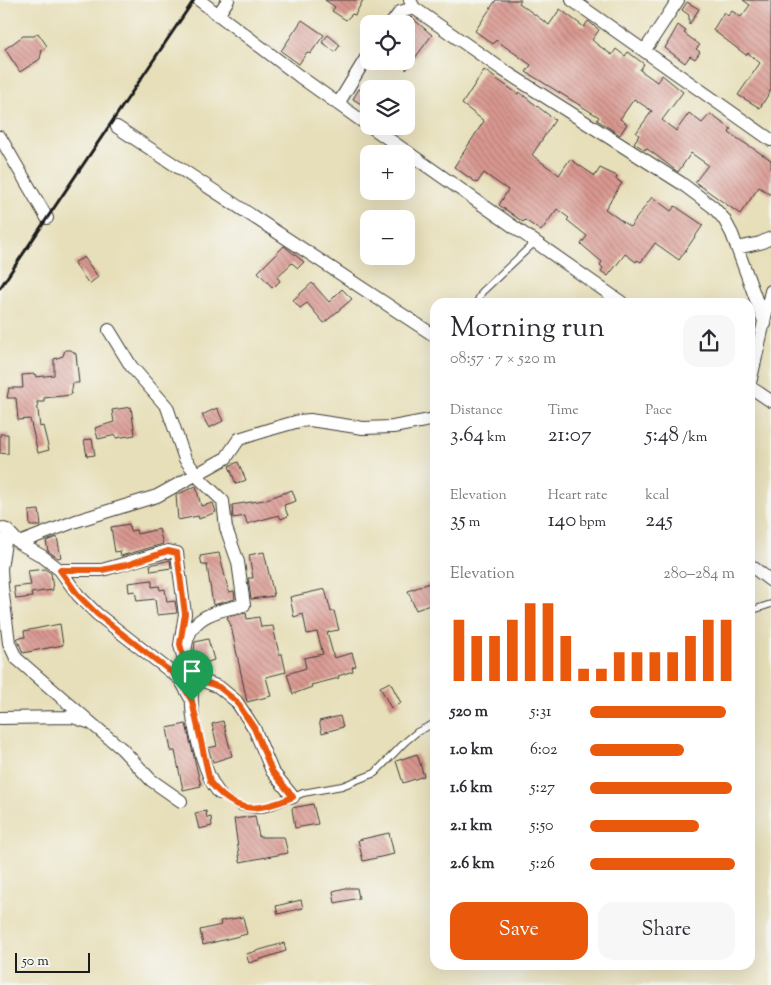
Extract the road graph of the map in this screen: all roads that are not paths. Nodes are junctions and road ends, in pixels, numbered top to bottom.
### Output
1 (199, 0) edge
2 (228, 0) edge
3 (572, 0) edge
4 (678, 0) edge
5 (412, 4) edge
6 (218, 15) junction
7 (398, 15) edge
8 (645, 50) junction
9 (360, 68) edge
10 (338, 104) junction
11 (360, 120) edge
12 (117, 127) dead end
13 (382, 135) edge
14 (0, 137) edge
15 (771, 140) edge
16 (47, 218) dead end
17 (771, 238) edge
18 (534, 243) junction
19 (737, 248) junction
20 (771, 291) edge
21 (479, 298) edge
22 (615, 298) edge
23 (765, 324) junction
24 (109, 330) dead end
25 (430, 333) edge
26 (755, 363) edge
27 (755, 390) edge
28 (771, 401) edge
29 (430, 420) edge
30 (196, 474) junction
31 (4, 529) edge
32 (19, 543) junction
33 (755, 569) edge
34 (60, 570) junction
35 (771, 581) edge
36 (771, 604) edge
37 (755, 609) edge
38 (185, 664) junction
39 (193, 677) junction
40 (192, 701) junction
41 (0, 718) edge
42 (91, 723) junction
43 (430, 725) edge
44 (218, 793) joint
45 (293, 797) junction
46 (182, 801) dead end

1 - 6 street
2 - 6 street
3 - 8 street
4 - 8 street
5 - 7 street
5 - 19 street
6 - 10 street
8 - 15 street
9 - 10 street
10 - 11 street
12 - 25 street
13 - 18 street
14 - 16 street
17 - 19 street
18 - 21 lane
18 - 22 street
19 - 23 street
20 - 23 street
23 - 26 street
24 - 30 street
27 - 28 street
29 - 30 street
30 - 32 street
30 - 38 street
31 - 32 street
31 - 42 street
32 - 34 street
33 - 35 street
34 - 38 street
34 - 40 street
36 - 37 lane
38 - 39 street
39 - 40 street
39 - 45 street
40 - 44 street
41 - 42 street
42 - 46 street
43 - 45 lane
44 - 45 lane

